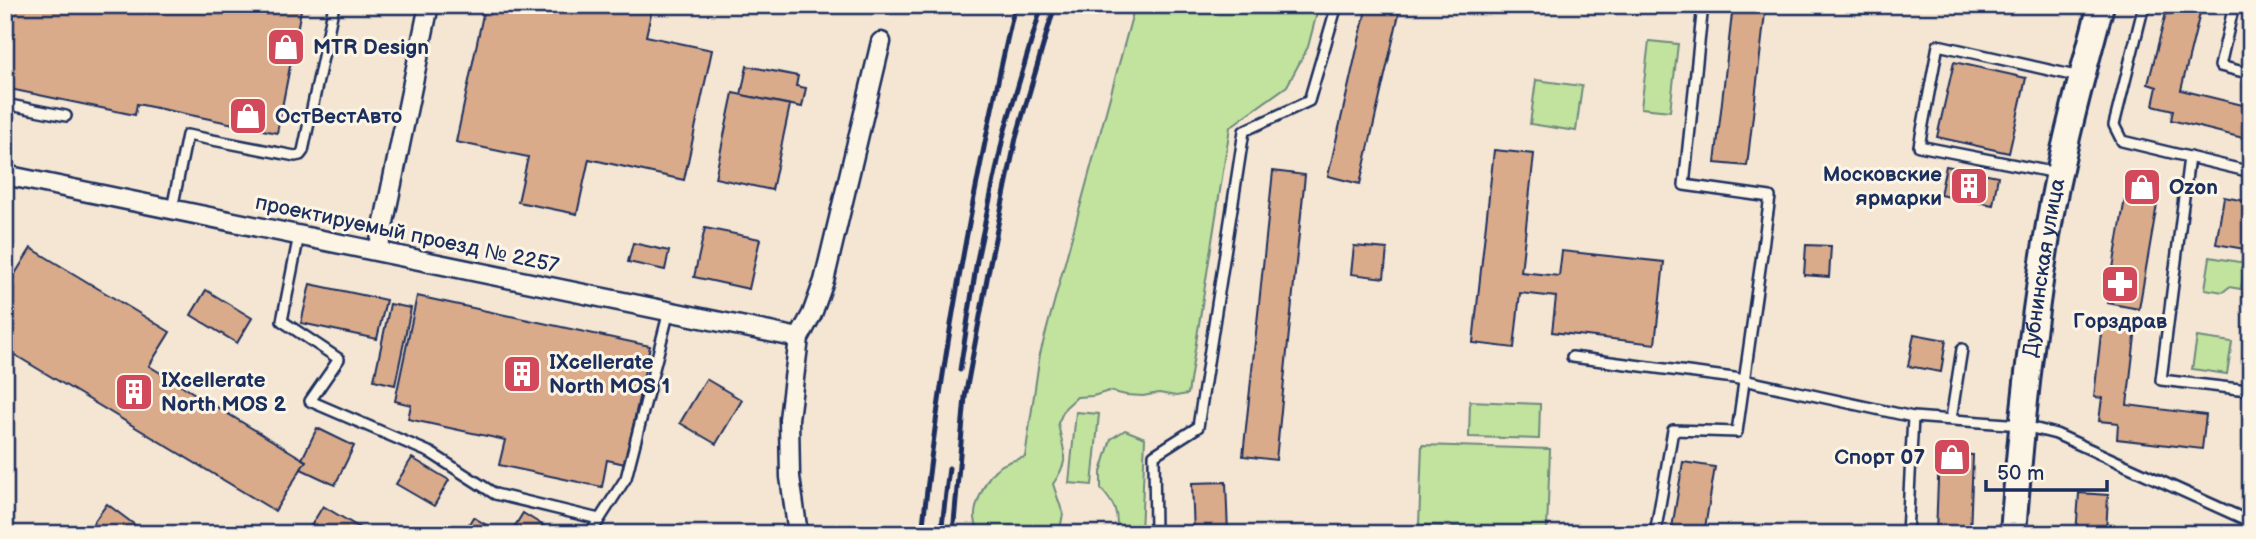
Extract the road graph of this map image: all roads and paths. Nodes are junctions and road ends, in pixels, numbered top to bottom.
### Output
1 (334, 5) edge
2 (429, 5) edge
3 (1336, 5) edge
4 (1703, 5) edge
5 (2101, 5) edge
6 (2144, 5) edge
7 (2234, 5) edge
8 (881, 42) dead end
9 (2251, 74) edge
10 (2081, 77) junction
11 (5, 104) edge
12 (66, 116) dead end
13 (2189, 157) junction
14 (2251, 172) edge
15 (2059, 174) junction
16 (5, 175) edge
17 (172, 209) junction
18 (299, 235) junction
19 (377, 251) junction
20 (669, 311) junction
21 (799, 338) junction
22 (1962, 349) dead end
23 (1572, 357) dead end
24 (2251, 379) edge
25 (1744, 380) junction
26 (2249, 391) edge
27 (1913, 416) junction
28 (1951, 419) junction
29 (2021, 425) junction
30 (599, 519) junction
31 (2251, 522) edge
32 (590, 534) edge
33 (798, 534) edge
34 (1155, 534) edge
35 (1655, 534) edge
36 (1907, 534) edge
37 (2012, 534) edge

1 - 17 lane
2 - 19 street
3 - 34 lane
4 - 25 lane
5 - 10 main road, Дубнинская улица
6 - 13 lane
7 - 9 lane
8 - 21 street
10 - 15 main road, Дубнинская улица
10 - 15 lane
11 - 12 lane
13 - 14 lane
13 - 26 lane
15 - 29 main road, Дубнинская улица
16 - 17 street, проектируемый проезд № 2257
17 - 18 street, проектируемый проезд № 2257
18 - 19 street, проектируемый проезд № 2257
18 - 30 lane
19 - 20 street, проектируемый проезд № 2257
20 - 21 street, проектируемый проезд № 2257
20 - 30 lane
21 - 33 street
22 - 28 lane
23 - 25 lane
24 - 26 lane
25 - 27 lane
25 - 35 lane
27 - 28 lane
27 - 36 lane
28 - 29 lane
29 - 31 lane
29 - 37 main road, Дубнинская улица
30 - 32 lane

